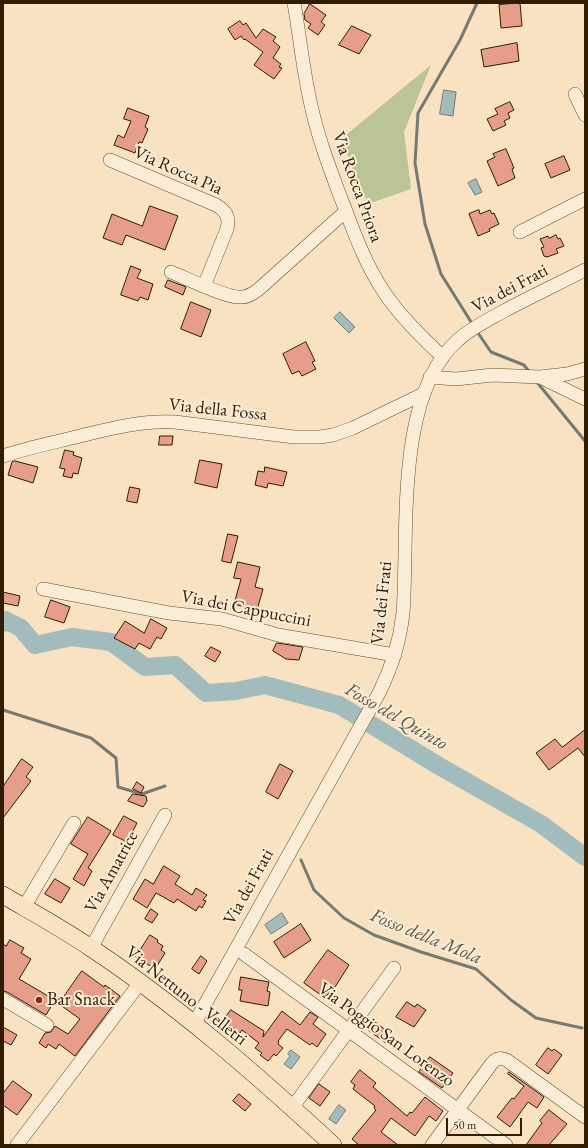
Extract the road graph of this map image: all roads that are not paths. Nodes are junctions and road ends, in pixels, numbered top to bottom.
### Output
1 (294, 3) edge
2 (575, 94) dead end
3 (585, 115) edge
4 (110, 160) dead end
5 (585, 199) edge
6 (346, 211) junction
7 (520, 232) dead end
8 (585, 270) edge
9 (171, 272) dead end
10 (204, 286) junction
11 (443, 357) junction
12 (585, 369) edge
13 (430, 377) junction
14 (540, 377) junction
15 (423, 394) junction
16 (585, 400) edge
17 (3, 456) edge
18 (43, 589) dead end
19 (395, 654) junction
20 (165, 815) dead end
21 (74, 823) dead end
22 (3, 895) edge
23 (24, 907) junction
24 (91, 948) junction
25 (244, 954) dead end
26 (394, 968) dead end
27 (140, 983) junction
28 (3, 999) edge
29 (194, 1024) junction
30 (47, 1025) dead end
31 (348, 1030) junction
32 (292, 1108) junction
33 (458, 1110) junction
34 (585, 1117) edge
35 (17, 1145) edge
36 (333, 1145) edge
37 (432, 1145) edge
38 (506, 1145) edge

1 - 6 street, Via Rocca Priora
2 - 3 street
4 - 10 street, Via Rocca Pia
5 - 7 street
6 - 10 street
6 - 11 street, Via Rocca Priora
8 - 11 street, Via dei Frati
9 - 10 street
11 - 13 street, Via dei Frati
12 - 14 street
13 - 14 street
13 - 15 street, Via dei Frati
14 - 16 street
15 - 17 street, Via della Fossa
15 - 19 street, Via dei Frati
18 - 19 street, Via dei Cappuccini
19 - 29 street, Via dei Frati
20 - 24 street, Via Amatrice
21 - 23 street
22 - 23 main road, Via Nettuno - Velletri
23 - 24 main road, Via Nettuno - Velletri
24 - 27 main road, Via Nettuno - Velletri
25 - 31 street, Via Poggio San Lorenzo
26 - 31 street
27 - 29 main road, Via Nettuno - Velletri
27 - 35 street
28 - 30 street
29 - 32 main road, Via Nettuno - Velletri
31 - 32 street
31 - 33 street, Via Poggio San Lorenzo
32 - 36 main road, Via Nettuno - Velletri
33 - 34 street
33 - 37 street
33 - 38 street, Via Poggio San Lorenzo

